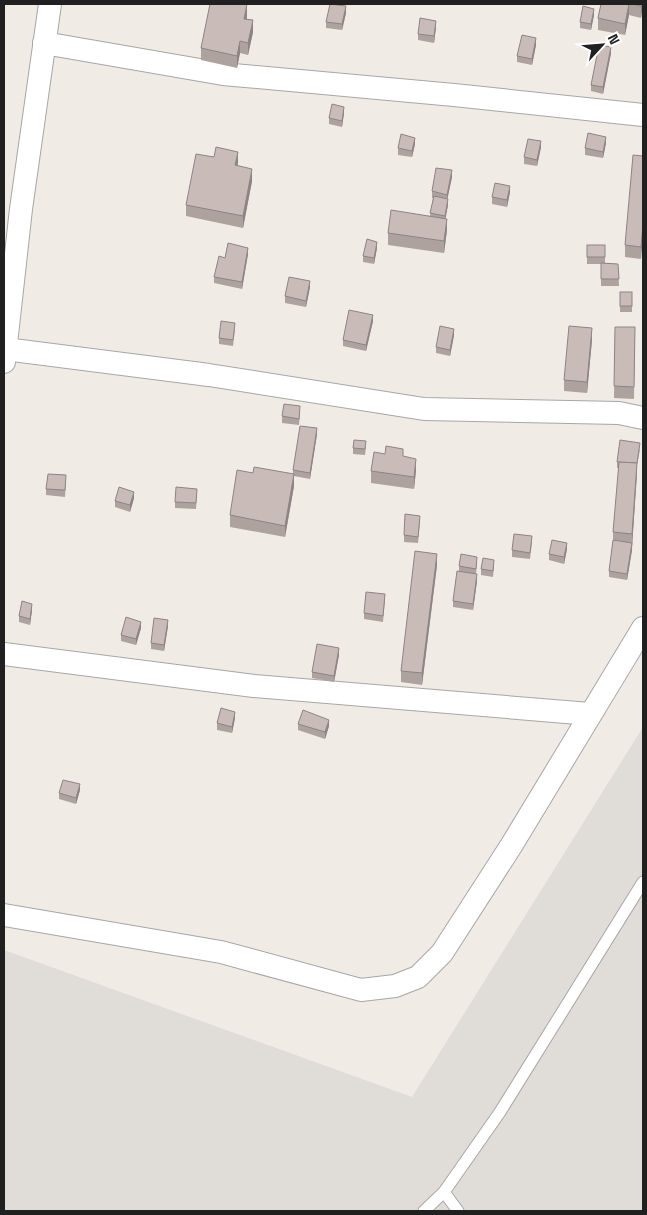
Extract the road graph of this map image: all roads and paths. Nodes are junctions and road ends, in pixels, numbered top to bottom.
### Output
1 (50, 4) edge
2 (44, 43) junction
3 (643, 115) edge
4 (5, 356) edge
5 (643, 418) edge
6 (643, 628) edge
7 (4, 654) edge
8 (590, 714) junction
9 (643, 882) edge
10 (4, 915) edge
11 (444, 1192) junction
12 (424, 1211) edge
13 (458, 1211) edge

1 - 2 street
2 - 3 street
2 - 4 street
4 - 5 street
6 - 8 street
7 - 8 street
8 - 10 street
9 - 11 lane
11 - 12 lane
11 - 13 lane

